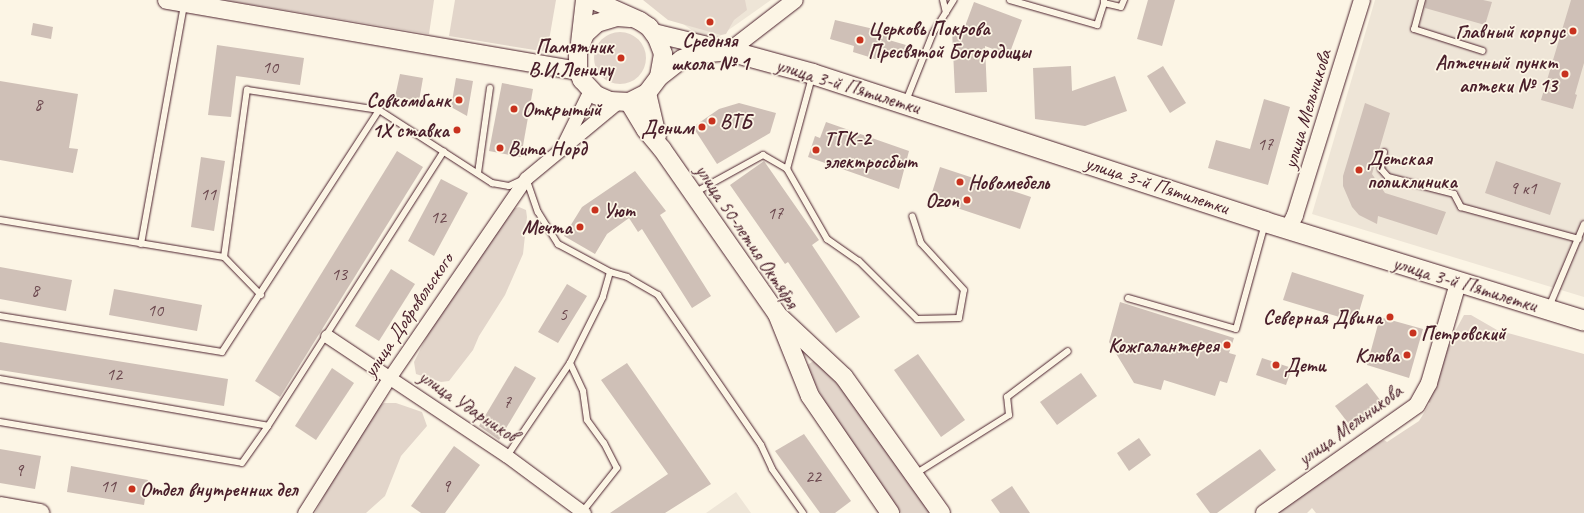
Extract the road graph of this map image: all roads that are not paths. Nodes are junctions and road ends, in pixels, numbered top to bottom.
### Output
1 (584, 0) edge
2 (593, 0) edge
3 (795, 0) edge
4 (943, 0) edge
5 (954, 0) edge
6 (1010, 0) edge
7 (1124, 0) edge
8 (1362, 0) edge
9 (1422, 0) edge
10 (179, 1) edge
11 (1104, 1) edge
12 (946, 13) junction
13 (630, 18) junction
14 (654, 33) junction
15 (580, 44) junction
16 (728, 51) junction
17 (1483, 51) dead end
18 (578, 70) junction
19 (813, 74) junction
20 (659, 78) junction
21 (490, 88) dead end
22 (590, 90) junction
23 (647, 93) junction
24 (623, 102) junction
25 (905, 103) junction
26 (379, 110) junction
27 (662, 149) junction
28 (444, 151) junction
29 (559, 152) junction
30 (1384, 152) dead end
31 (787, 169) junction
32 (478, 173) junction
33 (526, 178) junction
34 (692, 194) junction
35 (912, 216) dead end
36 (0, 220) edge
37 (1265, 222) junction
38 (1584, 224) edge
39 (1288, 229) junction
40 (1580, 239) junction
41 (141, 244) junction
42 (224, 257) junction
43 (610, 272) junction
44 (1458, 283) junction
45 (261, 295) junction
46 (1128, 298) dead end
47 (1547, 310) junction
48 (777, 314) junction
49 (0, 316) edge
50 (1584, 321) edge
51 (327, 336) junction
52 (1068, 351) dead end
53 (570, 363) junction
54 (389, 378) junction
55 (0, 379) edge
56 (0, 422) edge
57 (268, 426) junction
58 (507, 456) junction
59 (914, 475) junction
60 (0, 506) edge
61 (584, 512) edge
62 (40, 513) edge
63 (304, 513) edge
64 (804, 513) edge
65 (890, 513) edge
66 (941, 513) edge
67 (1264, 513) edge

1 - 15 main road
2 - 13 main road
3 - 16 street
4 - 12 lane
5 - 12 lane
6 - 11 lane
7 - 11 lane
8 - 39 street, улица Мельникова
9 - 17 lane
10 - 18 main road
10 - 41 lane
12 - 25 lane
13 - 14 main road
13 - 15 main road
14 - 16 main road
14 - 20 main road
15 - 18 main road
16 - 19 main road, улица 3-й Пятилетки
16 - 20 main road
18 - 22 main road
19 - 25 main road, улица 3-й Пятилетки
19 - 31 lane
20 - 23 main road
21 - 32 lane
22 - 24 main road
22 - 29 street
23 - 24 main road
23 - 27 main road
24 - 27 main road
24 - 29 street, улица Добровольского
25 - 37 main road, улица 3-й Пятилетки
26 - 28 lane
26 - 42 lane
26 - 45 lane
27 - 34 main road, улица 50-летия Октября
28 - 32 lane
28 - 51 lane
29 - 33 street, улица Добровольского
30 - 40 lane
31 - 34 lane
31 - 35 lane
32 - 33 lane
33 - 43 lane
33 - 54 street, улица Добровольского
34 - 48 main road, улица 50-летия Октября
36 - 41 lane
37 - 39 main road, улица 3-й Пятилетки
37 - 46 lane
38 - 40 lane
39 - 44 main road, улица 3-й Пятилетки
40 - 47 lane
41 - 42 lane
42 - 45 lane
43 - 53 lane
43 - 64 lane
44 - 47 main road, улица 3-й Пятилетки
44 - 67 street, улица Мельникова
45 - 49 lane
47 - 50 main road, улица 3-й Пятилетки
48 - 59 main road
48 - 65 main road, улица 50-летия Октября
51 - 54 street, улица Ударников
51 - 57 lane
52 - 59 lane
53 - 58 lane
53 - 61 lane
54 - 58 street, улица Ударников
54 - 63 street, улица Добровольского
55 - 57 lane
56 - 57 lane
58 - 61 street, улица Ударников
59 - 66 main road
60 - 62 main road

